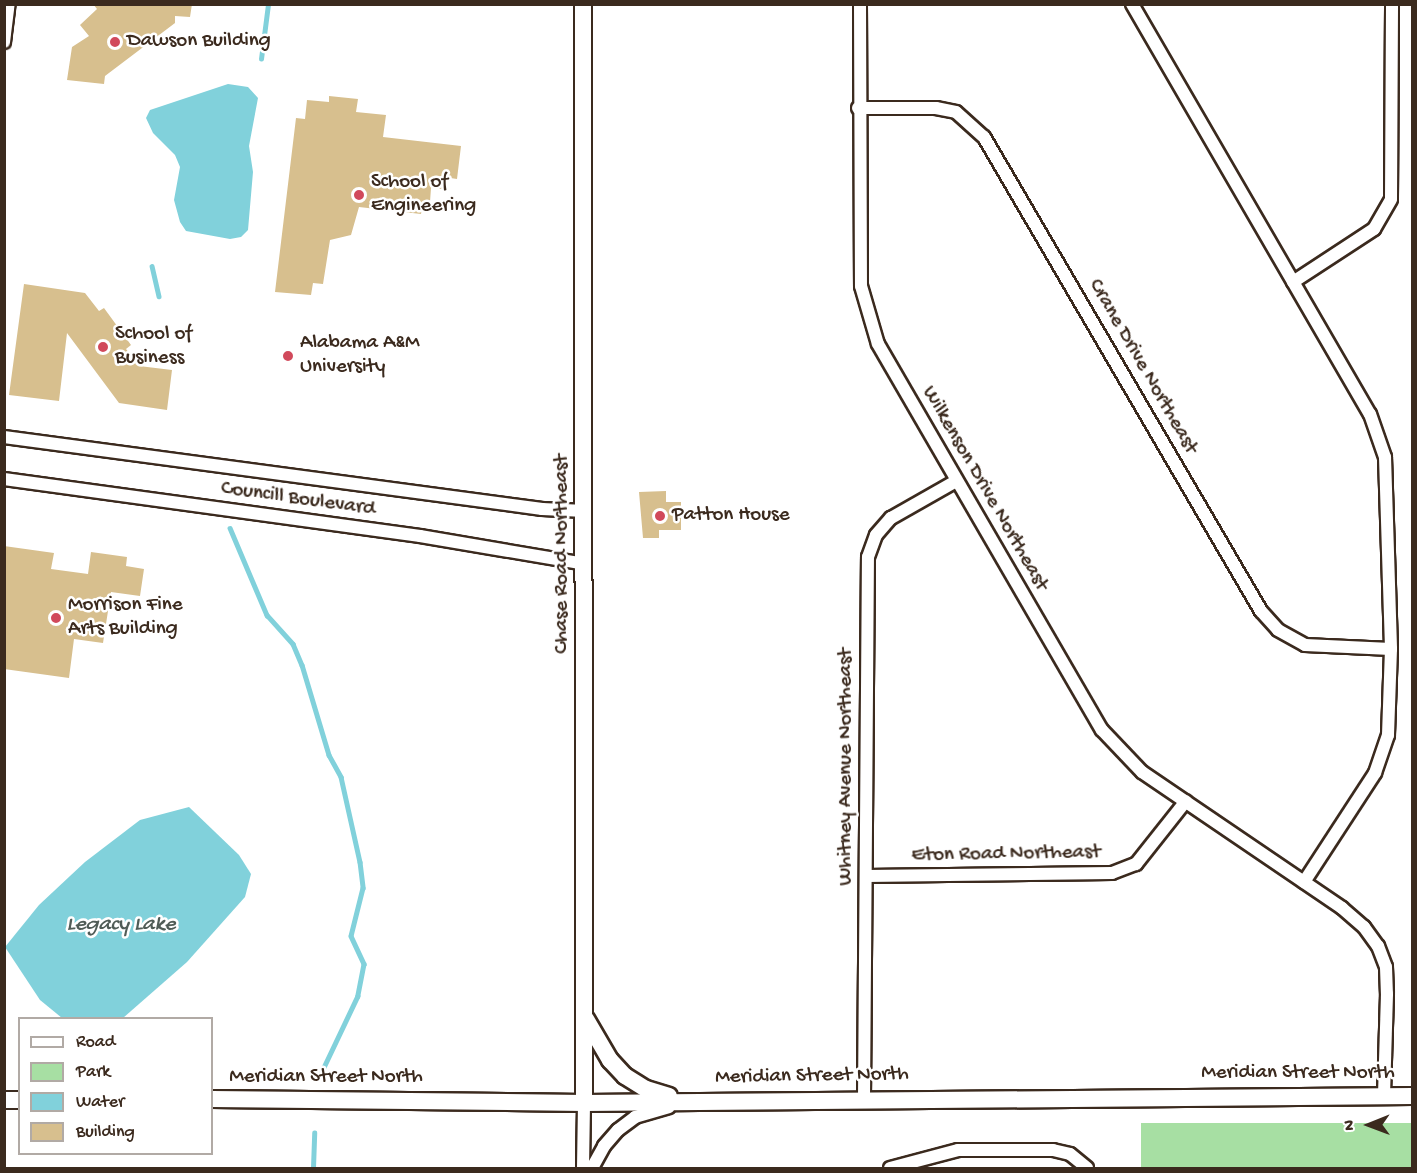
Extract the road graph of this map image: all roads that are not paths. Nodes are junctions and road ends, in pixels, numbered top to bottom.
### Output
1 (9, 4) edge
2 (583, 4) edge
3 (860, 4) edge
4 (1132, 4) edge
5 (1392, 4) edge
6 (4, 42) edge
7 (858, 108) junction
8 (1293, 282) junction
9 (4, 437) edge
10 (4, 479) edge
11 (956, 481) junction
12 (585, 511) junction
13 (585, 564) junction
14 (1391, 649) junction
15 (1186, 801) junction
16 (866, 876) junction
17 (1304, 882) junction
18 (585, 1018) junction
19 (1384, 1096) junction
20 (1413, 1096) edge
21 (864, 1098) junction
22 (213, 1099) edge
23 (687, 1101) junction
24 (584, 1102) junction
25 (583, 1168) edge
26 (592, 1168) edge
27 (890, 1168) edge
28 (1087, 1168) edge

1 - 6 street
2 - 12 street, Chase Road Northeast
3 - 7 street, Wilkenson Drive Northeast
4 - 8 street
5 - 8 street
7 - 11 street, Wilkenson Drive Northeast
7 - 14 street, Crane Drive Northeast
8 - 14 street
9 - 12 street, Councill Boulevard
10 - 13 street, Councill Boulevard
11 - 15 street, Wilkenson Drive Northeast
11 - 16 street, Whitney Avenue Northeast
12 - 13 street, Chase Road Northeast
13 - 18 street, Chase Road Northeast
14 - 17 street
15 - 16 street, Eton Road Northeast
15 - 17 street, Wilkenson Drive Northeast
16 - 21 street, Whitney Avenue Northeast
17 - 19 street, Wilkenson Drive Northeast
18 - 23 street
18 - 24 street, Chase Road Northeast
19 - 20 street, Meridian Street North
19 - 21 street, Meridian Street North
21 - 23 street, Meridian Street North
22 - 24 street, Meridian Street North
23 - 24 street, Meridian Street North
23 - 26 street
24 - 25 street
27 - 28 street

